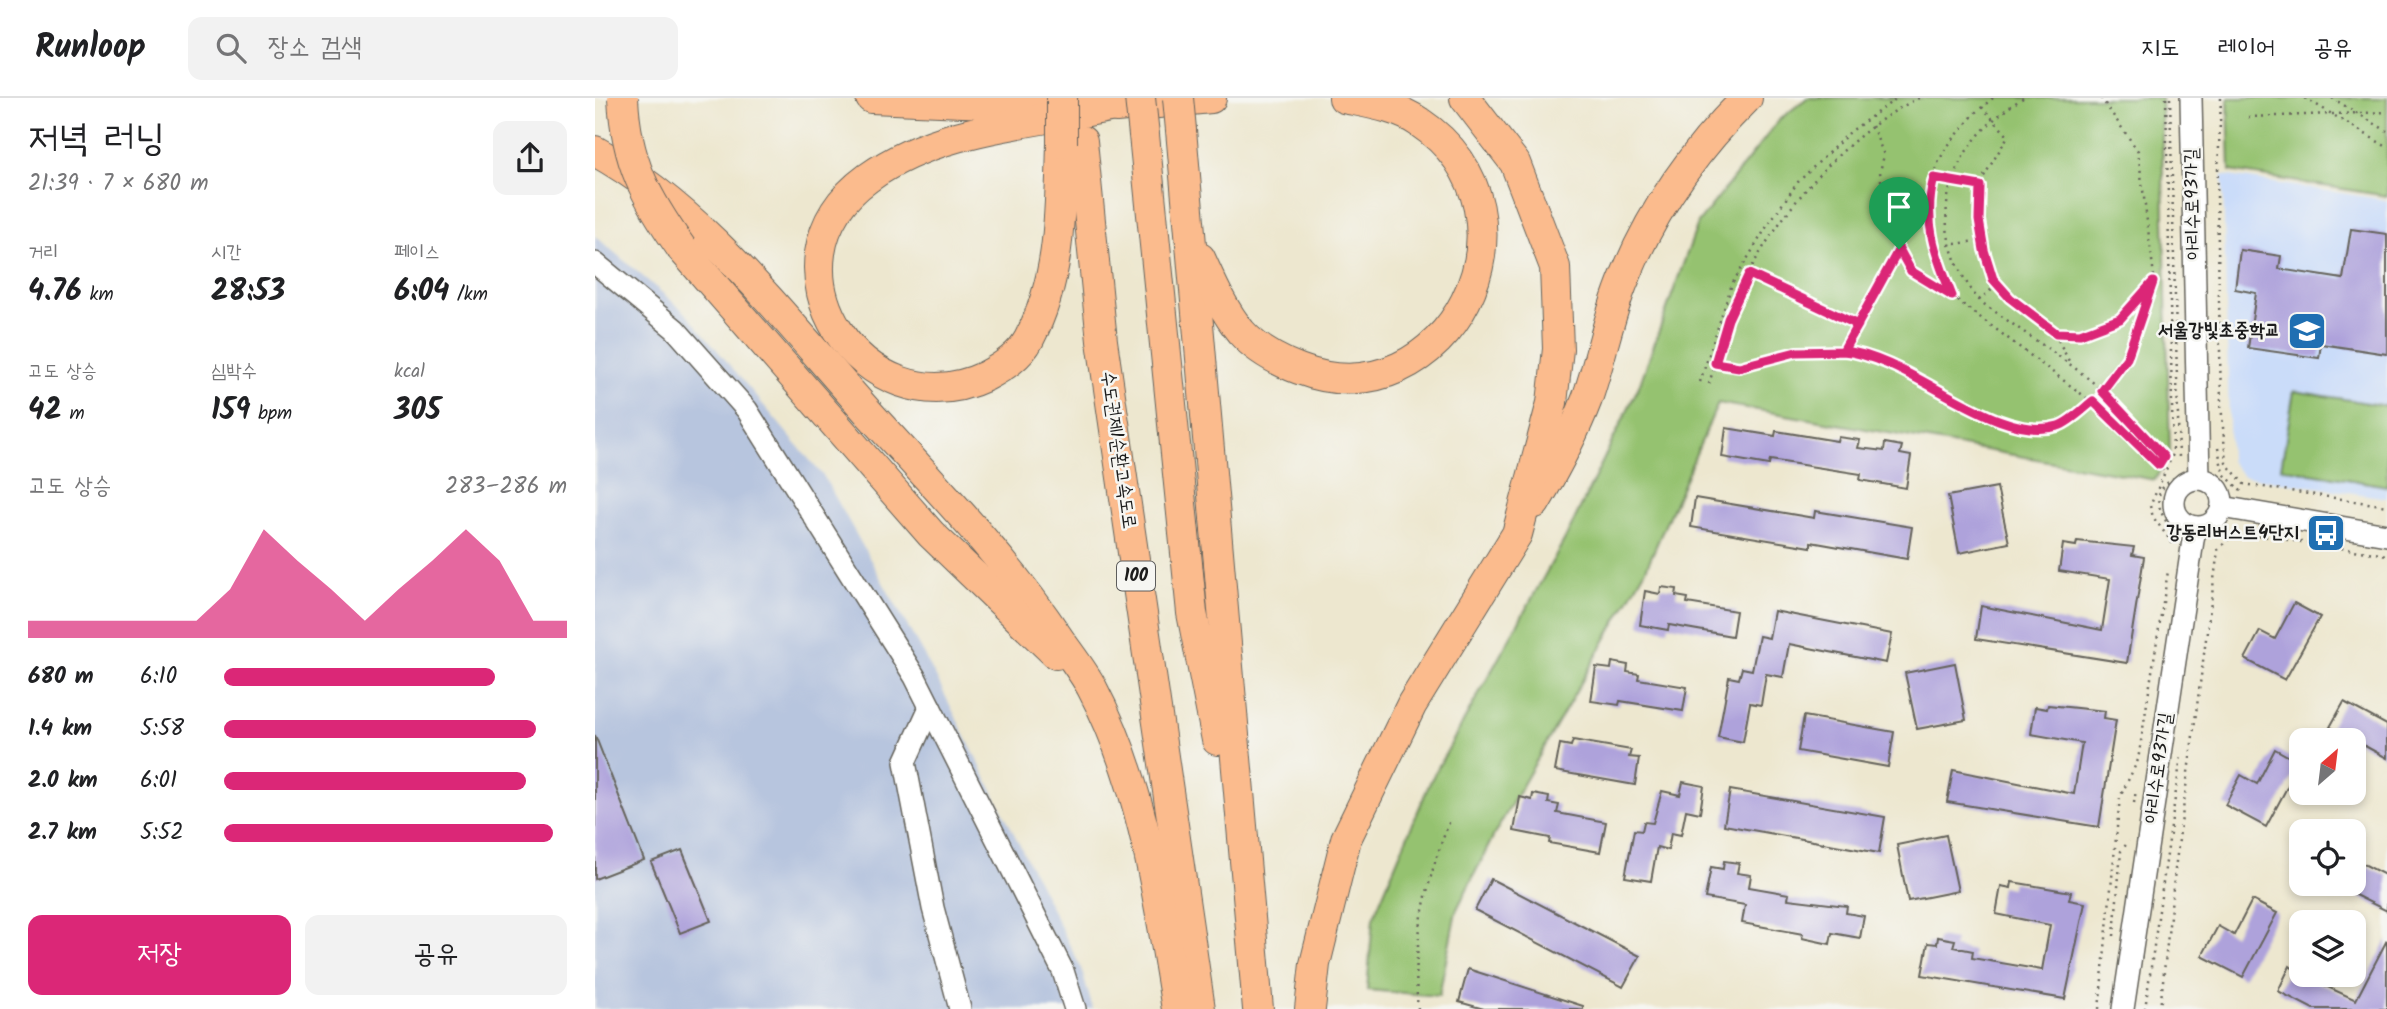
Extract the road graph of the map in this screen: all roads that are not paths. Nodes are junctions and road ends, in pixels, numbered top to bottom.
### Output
1 (623, 98) edge
2 (871, 98) edge
3 (1062, 98) edge
4 (1075, 98) edge
5 (1140, 98) edge
6 (1178, 98) edge
7 (1211, 98) edge
8 (1344, 98) edge
9 (1748, 98) edge
10 (2191, 98) edge
11 (1470, 103) edge
12 (1109, 107) junction
13 (1072, 142) junction
14 (595, 151) edge
15 (1191, 239) junction
16 (595, 262) edge
17 (2199, 479) junction
18 (2222, 507) junction
19 (2203, 533) junction
20 (1517, 534) junction
21 (2387, 535) edge
22 (1092, 688) junction
23 (930, 708) junction
24 (1243, 867) junction
25 (960, 1009) edge
26 (1075, 1009) edge
27 (1177, 1009) edge
28 (1200, 1009) edge
29 (1258, 1009) edge
30 (1310, 1009) edge
31 (2123, 1009) edge

1 - 22 highway, bridge
2 - 12 highway
3 - 13 highway, bridge
4 - 13 highway, 수도권제1순환고속도로 / 100
5 - 24 highway, bridge
6 - 15 highway, bridge
7 - 12 highway
8 - 15 highway
9 - 20 highway
10 - 17 street, 아리수로93가길
11 - 20 highway
12 - 13 highway
13 - 28 highway, 수도권제1순환고속도로 / 100
14 - 22 highway
15 - 24 highway
16 - 23 street
17 - 18 street
17 - 19 street
18 - 19 street
18 - 21 street
19 - 31 street, 아리수로93가길
20 - 30 highway
22 - 27 highway
23 - 25 street
23 - 26 street
24 - 29 highway

